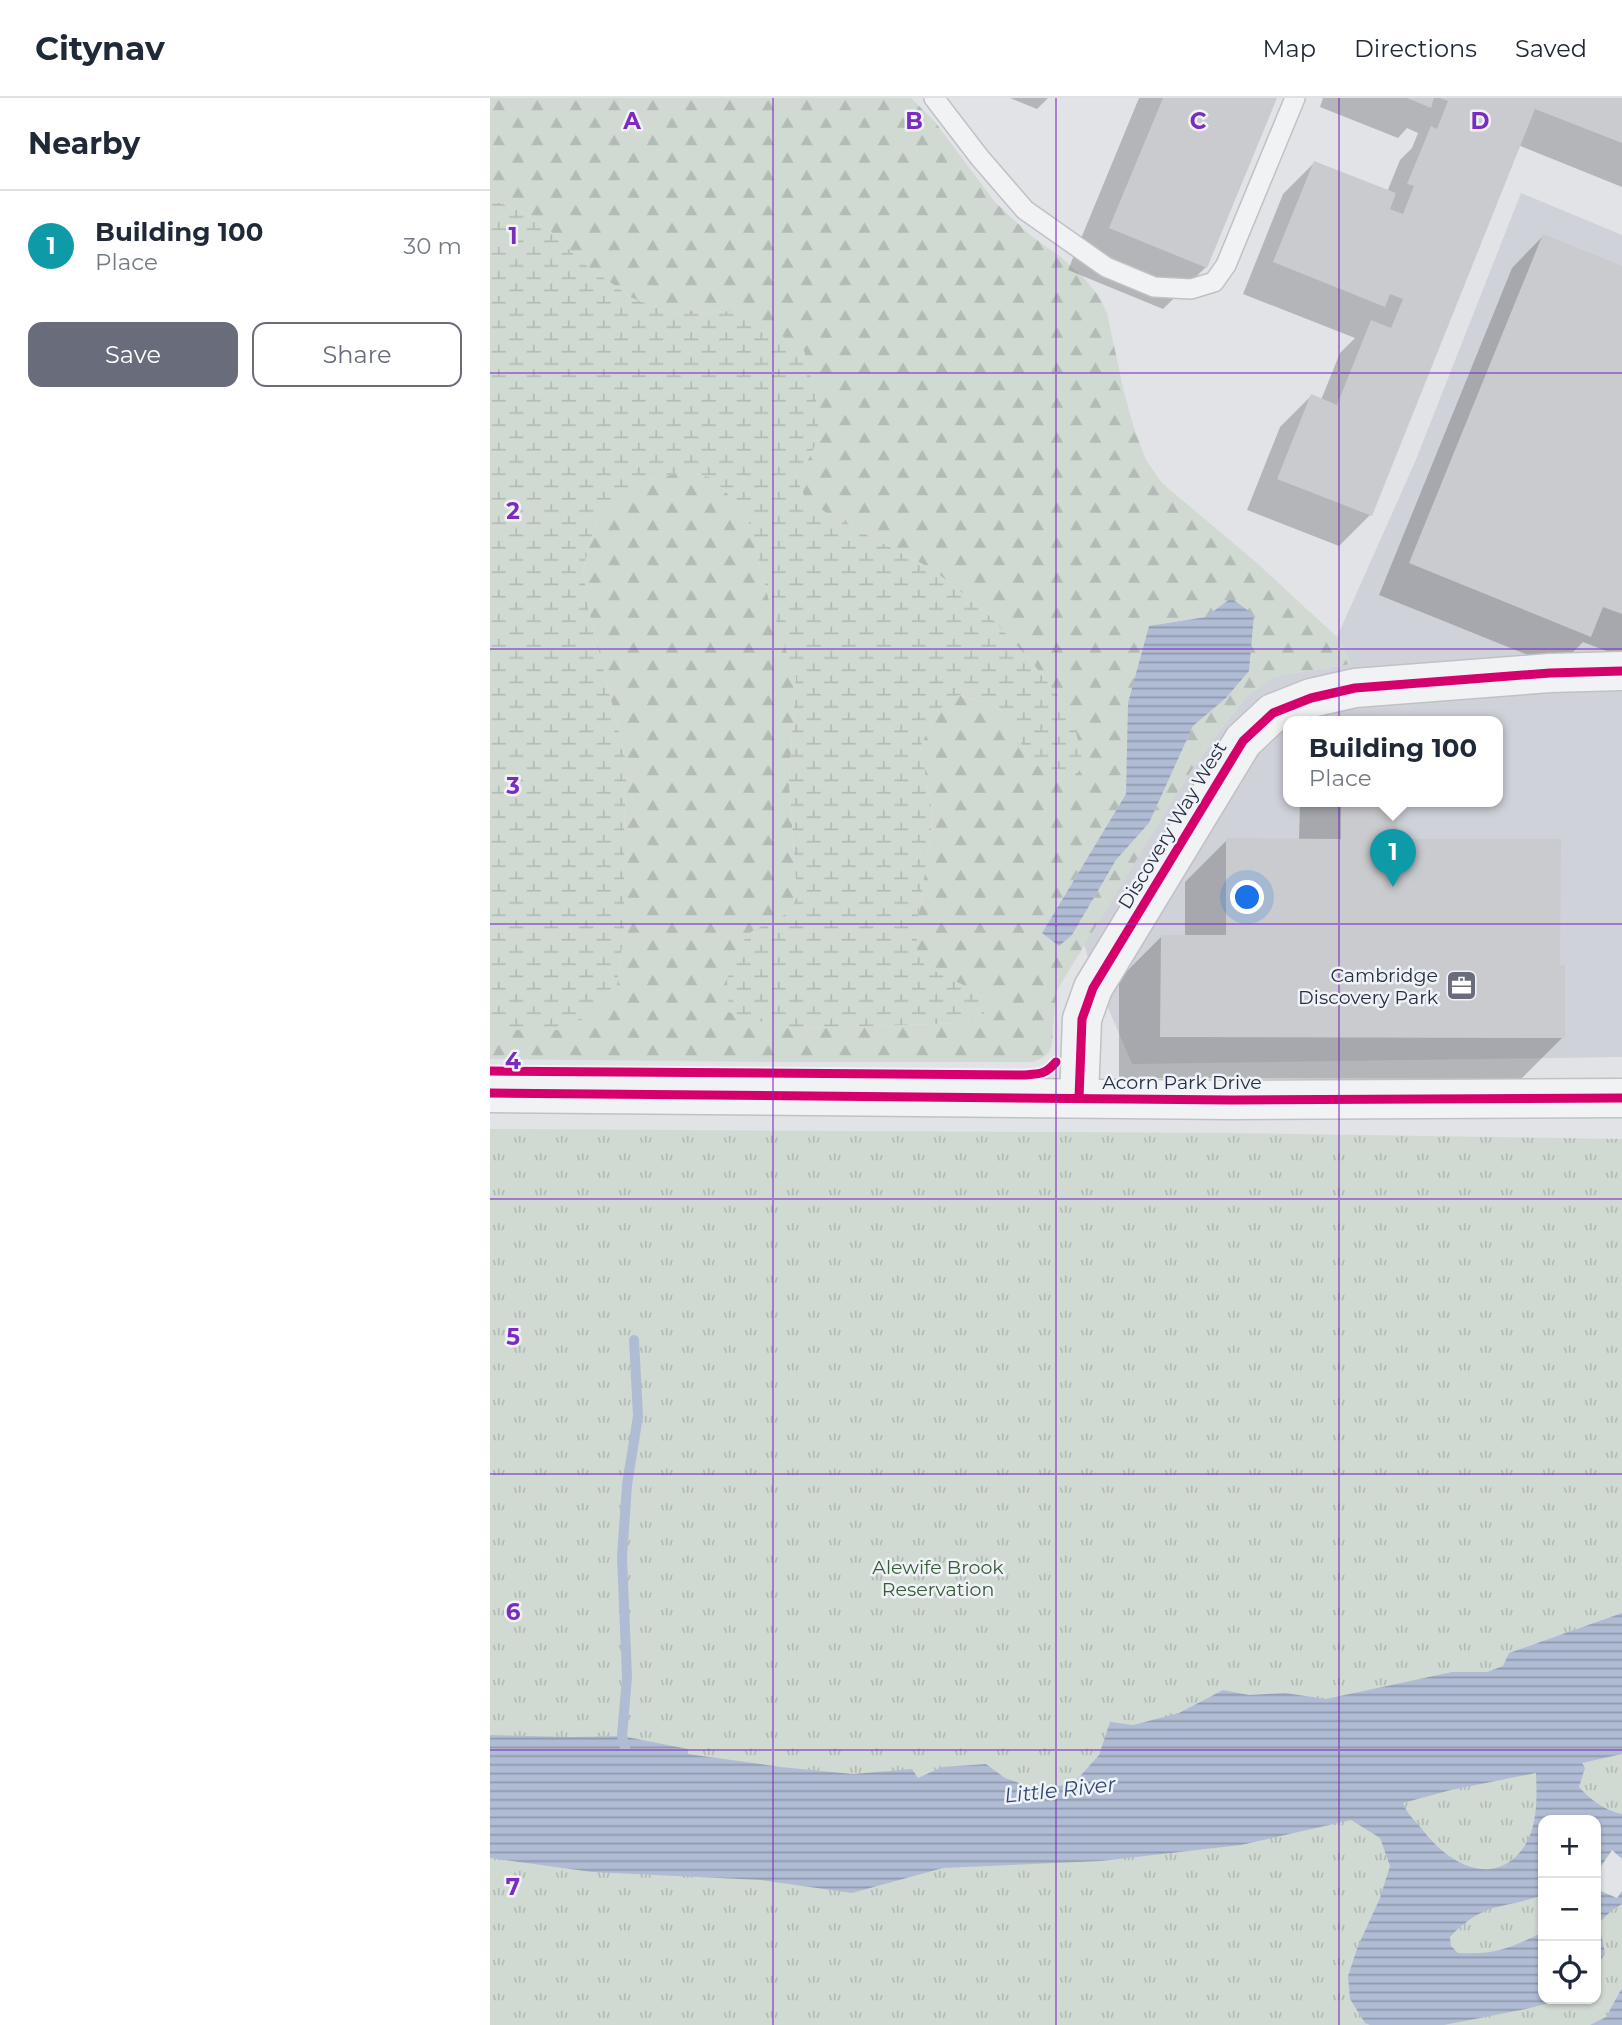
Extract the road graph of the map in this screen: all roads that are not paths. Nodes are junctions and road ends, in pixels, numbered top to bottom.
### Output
1 (934, 98) edge
2 (1295, 98) edge
3 (1622, 671) edge
4 (490, 1093) edge
5 (1079, 1098) junction
6 (1622, 1098) edge

1 - 2 lane
3 - 5 street, Discovery Way West
4 - 5 street, Acorn Park Drive
5 - 6 street, Acorn Park Drive

